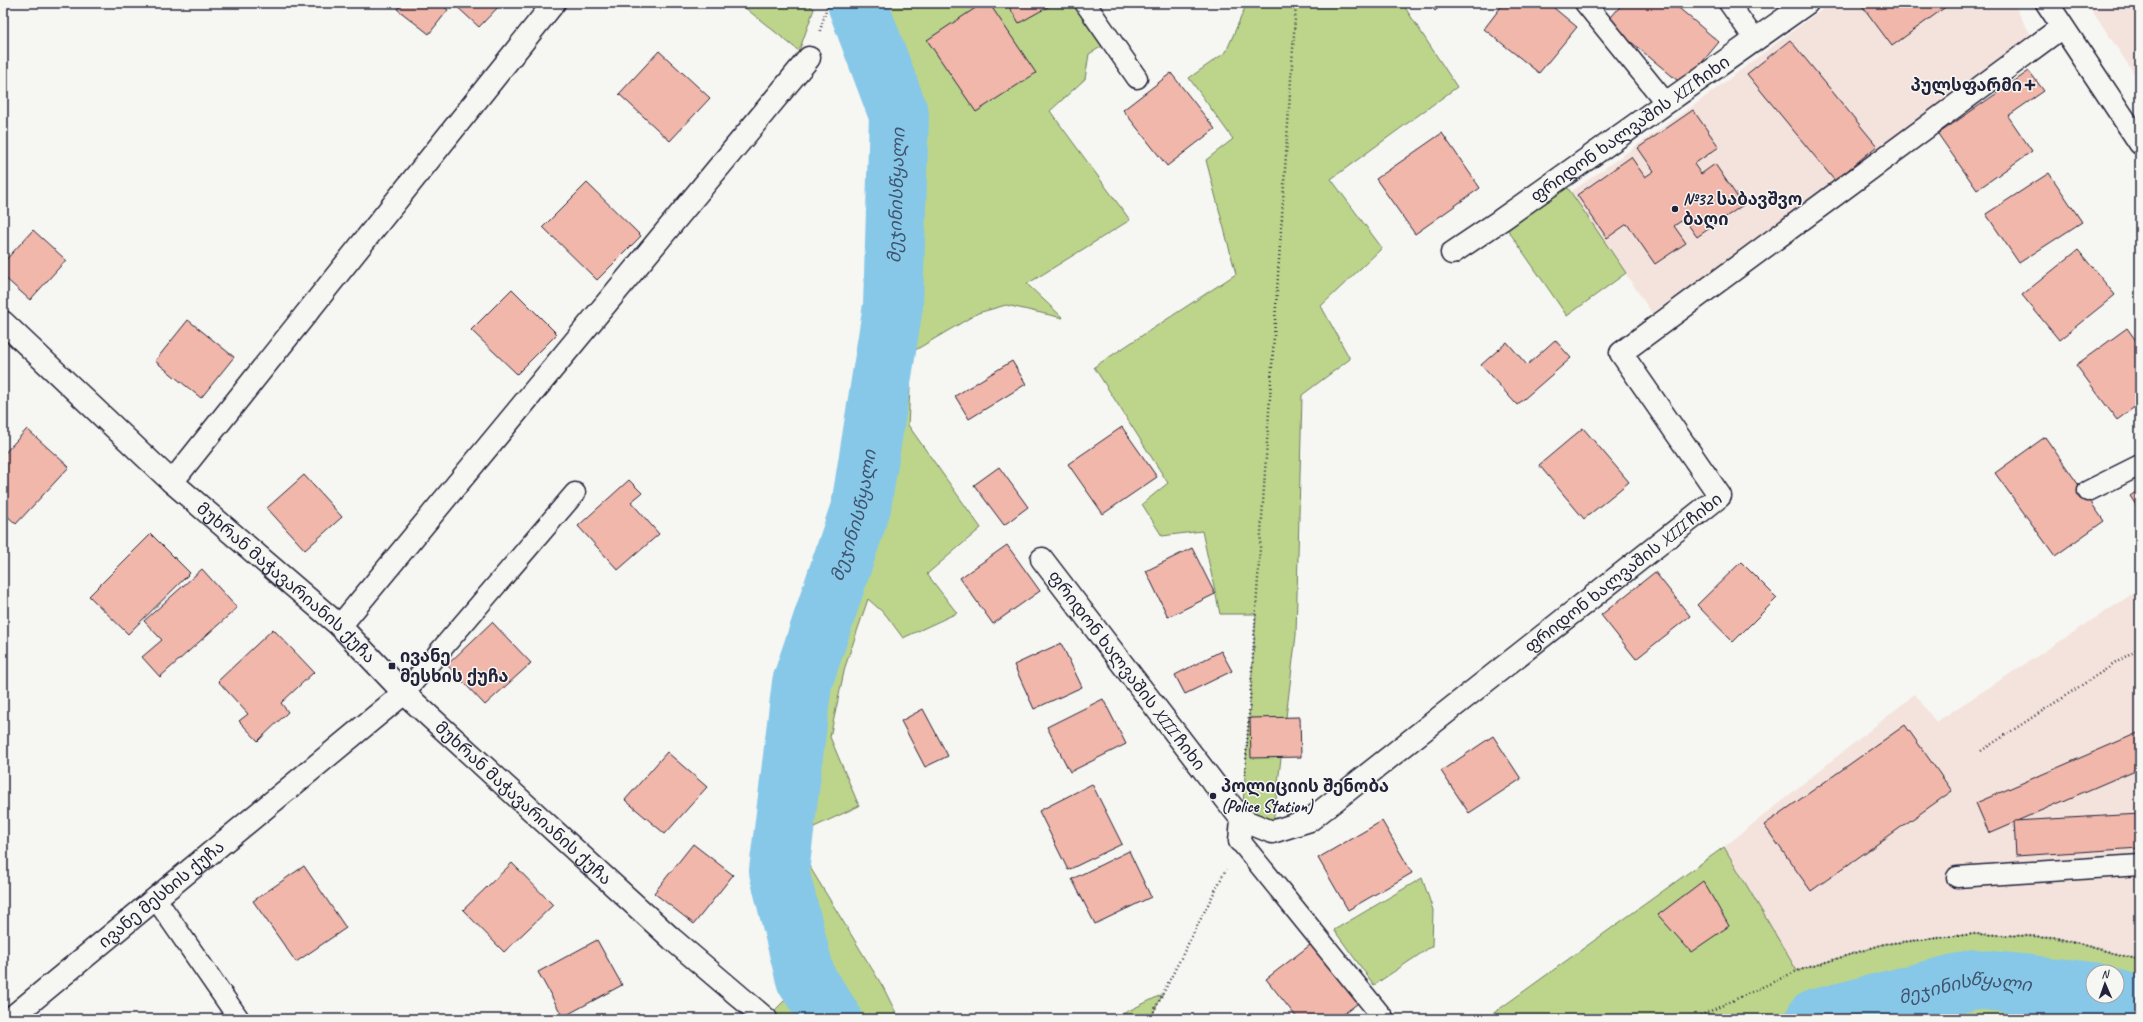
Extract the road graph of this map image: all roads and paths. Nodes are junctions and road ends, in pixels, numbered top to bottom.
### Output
1 (554, 3) edge
2 (828, 3) edge
3 (1085, 3) edge
4 (1296, 3) edge
5 (1585, 3) edge
6 (1729, 3) edge
7 (1808, 3) edge
8 (2047, 3) edge
9 (2062, 27) junction
10 (821, 29) dead end
11 (1755, 40) junction
12 (809, 58) dead end
13 (1137, 78) dead end
14 (1666, 103) junction
15 (2140, 143) edge
16 (1452, 253) dead end
17 (3, 322) edge
18 (2140, 465) edge
19 (172, 482) junction
20 (2088, 491) dead end
21 (575, 493) dead end
22 (1042, 559) dead end
23 (340, 626) junction
24 (2140, 647) edge
25 (404, 693) junction
26 (1981, 751) dead end
27 (1242, 820) junction
28 (1240, 841) junction
29 (2140, 866) edge
30 (1957, 877) dead end
31 (156, 898) junction
32 (2140, 960) edge
33 (10, 1019) edge
34 (239, 1019) edge
35 (765, 1019) edge
36 (1150, 1019) edge
37 (1384, 1019) edge
38 (1693, 1019) edge

1 - 19 main road
2 - 10 path
3 - 13 lane
4 - 27 path
5 - 14 lane
6 - 11 lane
7 - 11 main road, ფრიდონ ხალვაშის XII ჩიხი
8 - 9 main road
9 - 15 main road
9 - 27 main road, ფრიდონ ხალვაშის XIII ჩიხი
11 - 14 main road, ფრიდონ ხალვაშის XII ჩიხი
12 - 23 main road
14 - 16 main road, ფრიდონ ხალვაშის XII ჩიხი
17 - 19 main road, მუხრან მაჭავარიანის ქუჩა
18 - 20 lane
19 - 23 main road, მუხრან მაჭავარიანის ქუჩა
21 - 25 lane
22 - 27 main road, ფრიდონ ხალვაშის XIII ჩიხი
23 - 25 main road, მუხრან მაჭავარიანის ქუჩა
24 - 26 path
25 - 31 main road, ივანე მესხის ქუჩა
25 - 35 main road, მუხრან მაჭავარიანის ქუჩა
27 - 28 main road
28 - 36 path
28 - 37 lane
29 - 30 lane
31 - 33 main road, ივანე მესხის ქუჩა
31 - 34 lane
32 - 38 path

